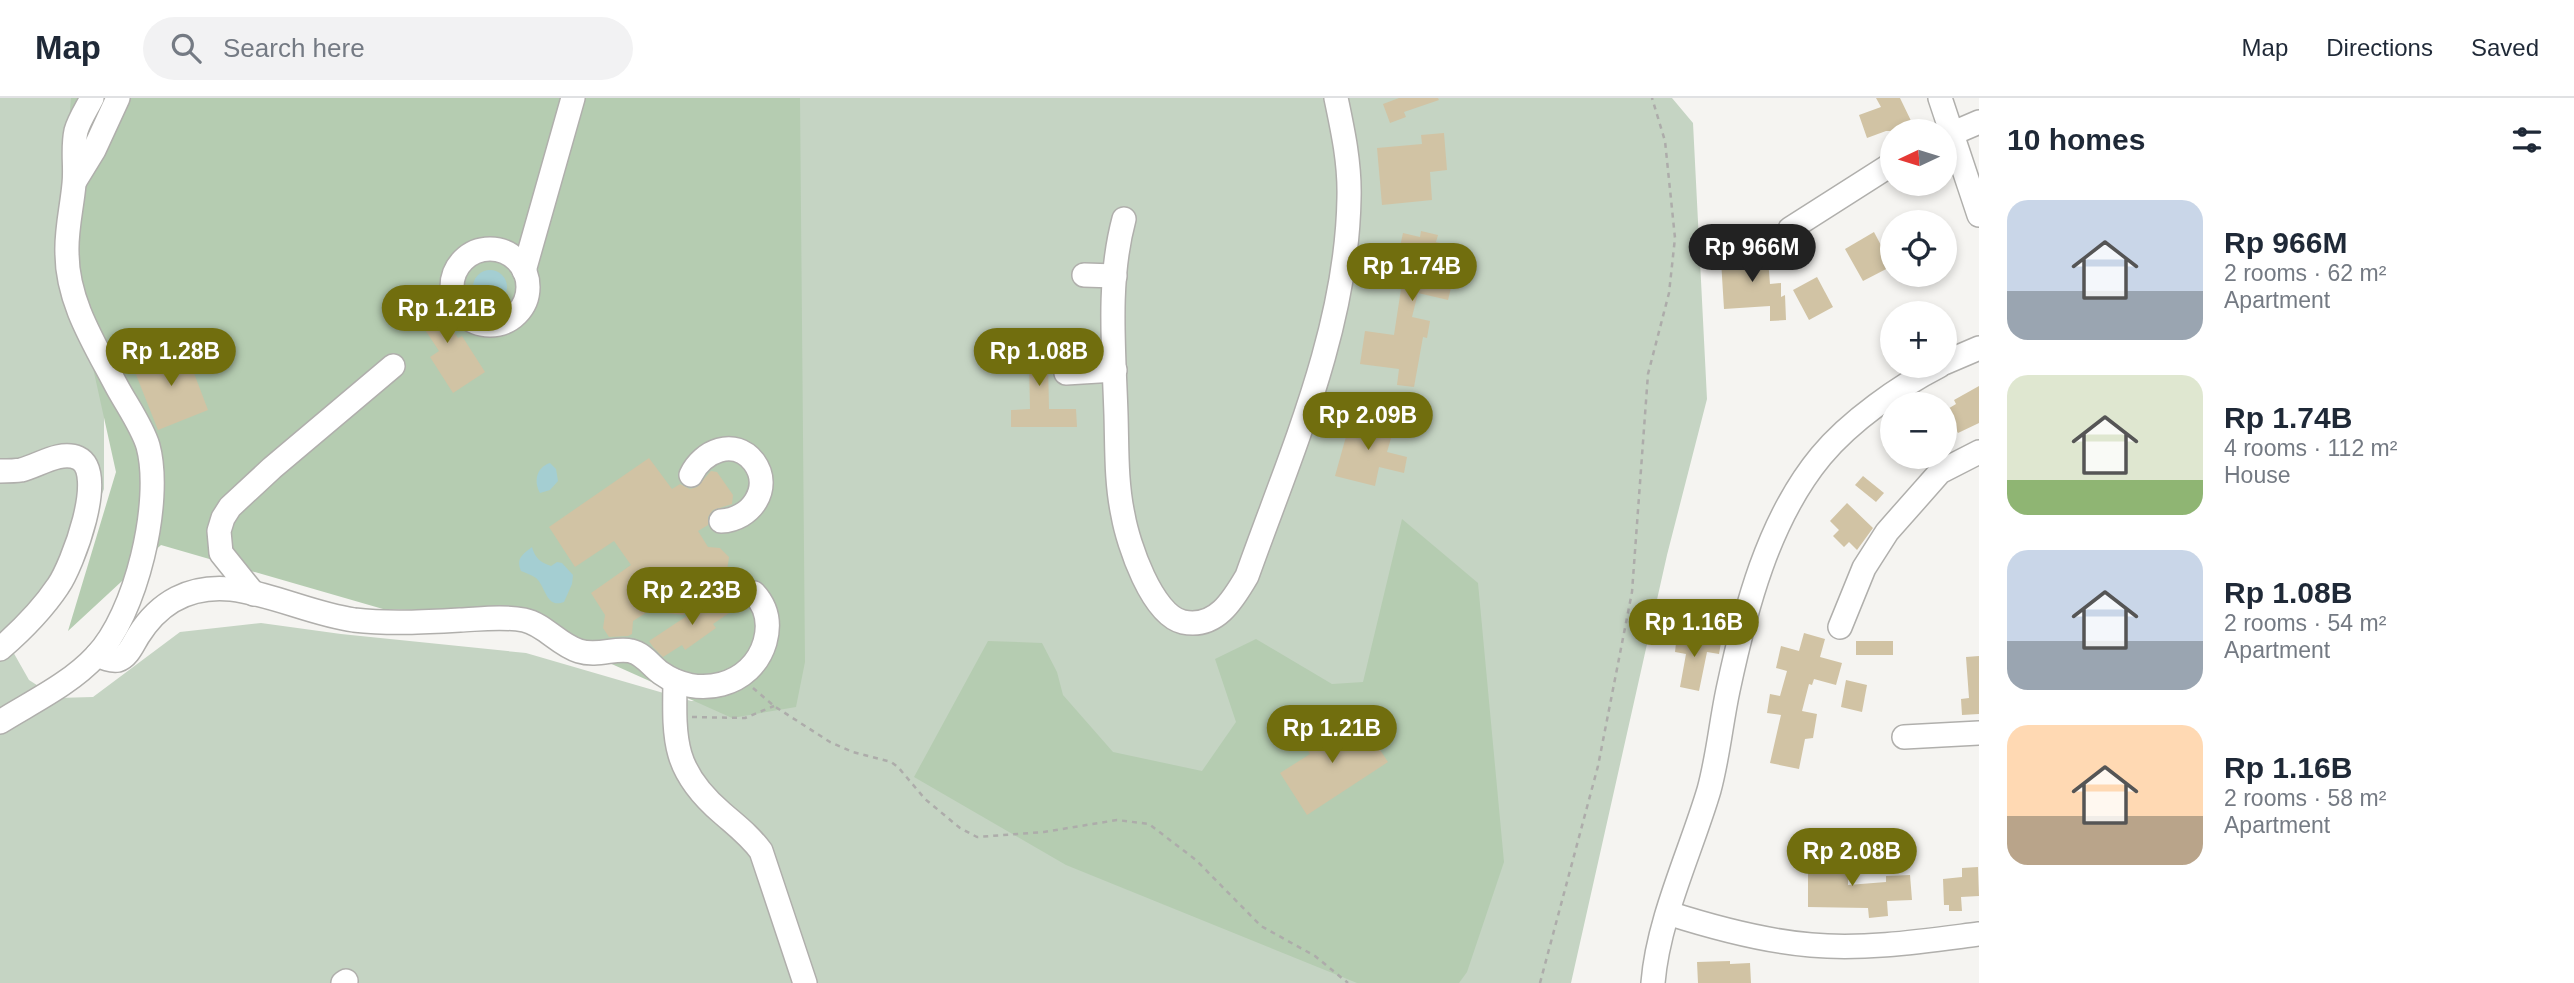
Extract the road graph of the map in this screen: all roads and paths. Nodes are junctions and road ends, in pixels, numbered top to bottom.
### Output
1 (92, 98) edge
2 (118, 98) edge
3 (573, 98) edge
4 (1336, 98) edge
5 (1652, 98) edge
6 (1940, 98) edge
7 (1945, 119) edge
8 (1979, 122) edge
9 (1957, 132) edge
10 (1957, 156) edge
11 (1880, 172) edge
12 (75, 181) junction
13 (1979, 215) edge
14 (1124, 219) dead end
15 (1790, 229) dead end
16 (524, 271) dead end
17 (1084, 275) dead end
18 (1115, 276) junction
19 (1979, 348) edge
20 (1957, 357) edge
21 (393, 366) dead end
22 (1115, 370) junction
23 (1066, 373) dead end
24 (1917, 378) edge
25 (1979, 452) edge
26 (0, 471) edge
27 (691, 475) dead end
28 (721, 520) dead end
29 (754, 593) dead end
30 (254, 594) junction
31 (1840, 627) dead end
32 (0, 649) edge
33 (97, 655) junction
34 (742, 677) junction
35 (676, 681) junction
36 (774, 706) junction
37 (674, 718) junction
38 (0, 722) edge
39 (1979, 733) edge
40 (1904, 737) dead end
41 (1668, 914) junction
42 (1979, 934) edge
43 (805, 983) edge
44 (1348, 983) edge
45 (1540, 983) edge
46 (1653, 983) edge

1 - 12 street
2 - 12 street
3 - 16 street
4 - 22 street
5 - 45 path
6 - 7 street
8 - 9 street
10 - 13 street
11 - 15 street
12 - 33 street
14 - 18 street
17 - 18 street
18 - 22 street
19 - 20 street
21 - 30 street
22 - 23 street
24 - 41 street
25 - 31 street
26 - 32 street
27 - 28 street
29 - 34 street
30 - 33 street
30 - 35 street
33 - 38 street
34 - 35 street
34 - 36 path
35 - 37 street
36 - 37 path
36 - 44 path
37 - 43 street
39 - 40 street
41 - 42 street
41 - 46 street

